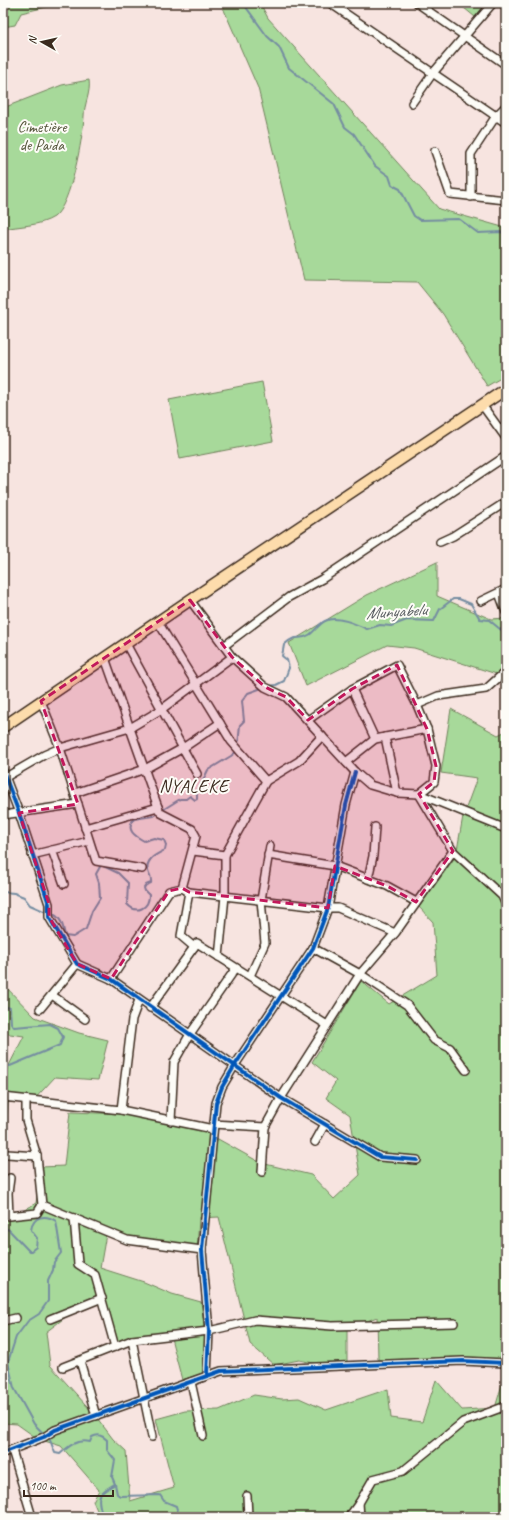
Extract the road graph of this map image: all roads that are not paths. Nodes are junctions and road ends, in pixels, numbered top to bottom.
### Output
1 (330, 3) edge
2 (417, 3) edge
3 (492, 3) edge
4 (503, 3) edge
5 (506, 5) edge
6 (465, 38) junction
7 (506, 65) edge
8 (433, 73) junction
9 (412, 103) dead end
10 (506, 106) edge
11 (496, 116) junction
12 (506, 123) edge
13 (434, 150) dead end
14 (470, 197) junction
15 (506, 200) edge
16 (506, 389) edge
17 (482, 405) junction
18 (506, 438) edge
19 (506, 456) edge
20 (506, 502) edge
21 (440, 542) dead end
22 (506, 589) edge
23 (499, 592) junction
24 (190, 600) junction
25 (481, 601) dead end
26 (506, 612) edge
27 (158, 622) junction
28 (126, 644) junction
29 (224, 646) junction
30 (232, 657) junction
31 (105, 658) junction
32 (506, 671) edge
33 (196, 685) junction
34 (352, 689) junction
35 (41, 701) junction
36 (417, 705) junction
37 (162, 709) junction
38 (308, 720) junction
39 (220, 723) junction
40 (3, 727) edge
41 (130, 728) junction
42 (427, 729) junction
43 (322, 736) junction
44 (385, 737) junction
45 (375, 739) junction
46 (60, 748) junction
47 (183, 748) junction
48 (346, 762) junction
49 (145, 769) junction
50 (355, 772) junction
51 (5, 774) edge
52 (197, 774) dead end
53 (266, 781) junction
54 (75, 793) junction
55 (397, 793) junction
56 (419, 794) junction
57 (78, 804) junction
58 (159, 810) junction
59 (19, 813) junction
60 (3, 815) edge
61 (375, 827) dead end
62 (85, 828) junction
63 (506, 829) edge
64 (89, 841) junction
65 (270, 846) dead end
66 (52, 850) junction
67 (193, 851) junction
68 (454, 851) junction
69 (225, 855) junction
70 (268, 855) junction
71 (32, 856) junction
72 (335, 866) junction
73 (142, 869) dead end
74 (368, 879) junction
75 (64, 884) dead end
76 (185, 890) junction
77 (225, 896) junction
78 (261, 900) junction
79 (416, 902) junction
80 (506, 905) edge
81 (328, 908) junction
82 (394, 933) junction
83 (194, 947) junction
84 (313, 948) junction
85 (219, 957) junction
86 (78, 964) junction
87 (236, 968) junction
88 (360, 974) junction
89 (250, 976) junction
90 (111, 979) junction
91 (52, 995) junction
92 (282, 997) junction
93 (139, 1000) junction
94 (150, 1008) junction
95 (40, 1009) dead end
96 (85, 1019) dead end
97 (327, 1025) junction
98 (190, 1034) junction
99 (235, 1065) junction
100 (466, 1070) dead end
101 (5, 1097) edge
102 (281, 1098) junction
103 (26, 1100) junction
104 (120, 1110) junction
105 (171, 1121) junction
106 (325, 1124) junction
107 (213, 1127) junction
108 (266, 1127) junction
109 (315, 1142) dead end
110 (7, 1154) dead end
111 (37, 1156) junction
112 (417, 1160) dead end
113 (262, 1172) dead end
114 (10, 1178) dead end
115 (42, 1205) junction
116 (74, 1218) junction
117 (202, 1250) junction
118 (102, 1298) junction
119 (16, 1318) dead end
120 (50, 1319) dead end
121 (3, 1321) edge
122 (454, 1323) dead end
123 (210, 1331) junction
124 (132, 1340) junction
125 (115, 1347) junction
126 (80, 1361) junction
127 (506, 1363) edge
128 (63, 1368) dead end
129 (207, 1376) junction
130 (191, 1382) junction
131 (143, 1399) junction
132 (506, 1406) edge
133 (96, 1416) junction
134 (203, 1436) dead end
135 (152, 1437) dead end
136 (12, 1450) junction
137 (3, 1453) edge
138 (247, 1496) dead end
139 (359, 1503) junction
140 (32, 1517) edge
141 (248, 1517) edge
142 (349, 1517) edge
143 (360, 1517) edge

1 - 8 street
2 - 6 street
3 - 6 street
4 - 5 street
6 - 7 street
6 - 8 street
8 - 9 street
8 - 11 street
10 - 11 street
11 - 12 street
11 - 14 street
13 - 14 street
14 - 15 street
16 - 17 highway
17 - 18 street
17 - 24 highway
19 - 29 street
20 - 21 street
22 - 23 street
23 - 25 street
23 - 26 street
24 - 27 highway
24 - 29 street
27 - 28 highway
27 - 33 street
28 - 31 highway
28 - 37 street
29 - 30 street
30 - 33 street
30 - 38 street
31 - 35 highway
31 - 41 street
32 - 36 street
33 - 37 street
33 - 39 street
34 - 36 street
34 - 38 street
34 - 45 street
35 - 40 highway
35 - 46 street
36 - 42 street
37 - 41 street
37 - 47 street
38 - 43 street
39 - 47 street
39 - 53 street
41 - 46 street
41 - 49 street
42 - 44 street
42 - 56 street
43 - 48 street
43 - 53 street
44 - 45 street
44 - 55 street
45 - 48 street
46 - 51 street
46 - 54 street
47 - 49 street
47 - 52 street
48 - 50 street
49 - 54 street
49 - 58 street
50 - 55 street
50 - 72 street
51 - 59 street
53 - 69 street
54 - 57 street
55 - 56 street
56 - 63 street
56 - 68 street
57 - 59 street
57 - 62 street
58 - 62 street
58 - 67 street
59 - 60 street
59 - 71 street
61 - 74 street
62 - 64 street
64 - 66 street
64 - 73 street
65 - 70 street
66 - 71 street
66 - 75 street
67 - 69 street
67 - 76 street
68 - 79 street
68 - 80 street
69 - 77 street
70 - 72 street
70 - 78 street
71 - 86 street
72 - 74 street
72 - 81 street
74 - 79 street
76 - 77 street
76 - 83 street
76 - 90 street
77 - 78 street
77 - 85 street
78 - 81 street
78 - 89 street
79 - 82 street
81 - 82 street
81 - 84 street
82 - 88 street
83 - 85 street
83 - 94 street
84 - 88 street
84 - 92 street
85 - 87 street
86 - 90 street
86 - 91 street
87 - 89 street
87 - 98 street
88 - 97 street
88 - 100 street
89 - 92 street
90 - 93 street
91 - 95 street
91 - 96 street
92 - 97 street
92 - 99 street
93 - 94 street
93 - 104 street
94 - 98 street
97 - 102 street
98 - 99 street
98 - 105 street
99 - 102 street
99 - 107 street
101 - 103 street
102 - 106 street
102 - 108 street
103 - 104 street
103 - 111 street
104 - 105 street
105 - 107 street
106 - 109 street
106 - 112 street
107 - 108 street
107 - 117 street
108 - 113 street
110 - 111 street
111 - 115 street
114 - 115 street
115 - 116 street
116 - 117 street
116 - 118 street
117 - 123 street
118 - 120 street
118 - 125 street
119 - 121 street
122 - 123 street
123 - 124 street
123 - 129 street
124 - 125 street
124 - 131 street
125 - 126 street
126 - 128 street
126 - 133 street
127 - 129 street
129 - 130 street
130 - 131 street
130 - 134 street
131 - 133 street
131 - 135 street
132 - 139 street
133 - 136 street
136 - 137 street
136 - 140 street
138 - 141 street
139 - 142 street
139 - 143 street

